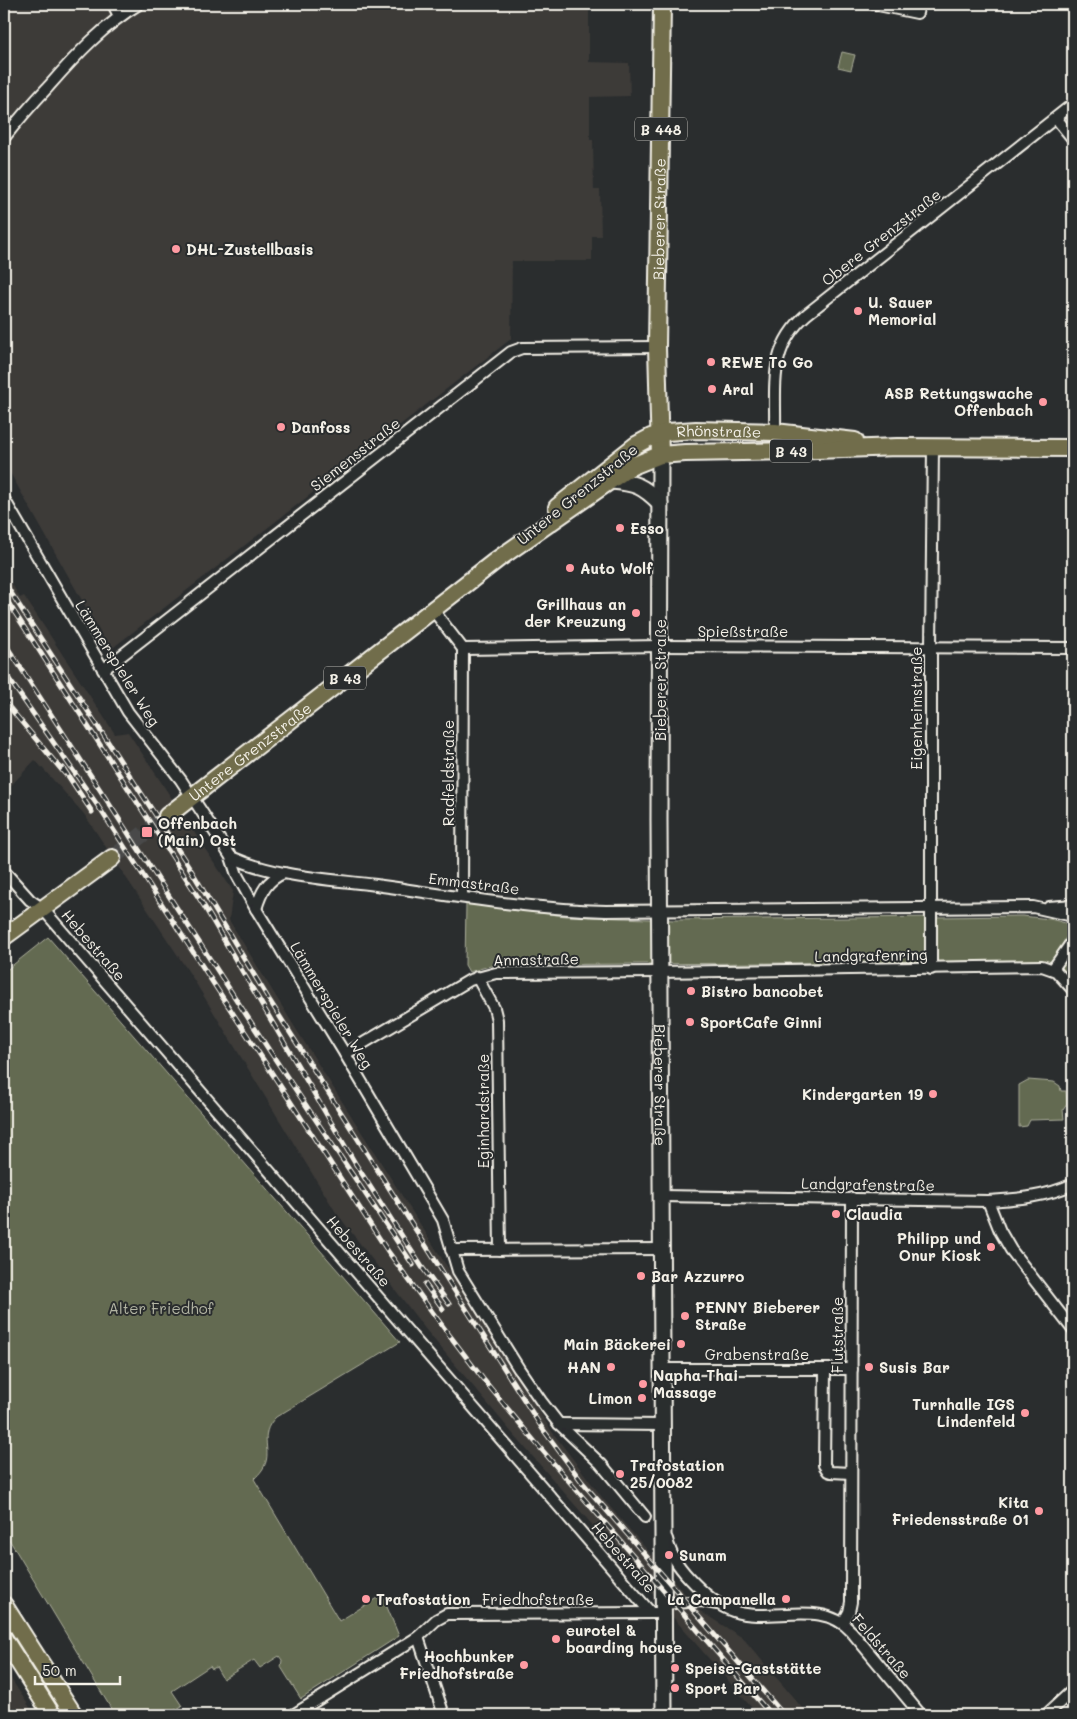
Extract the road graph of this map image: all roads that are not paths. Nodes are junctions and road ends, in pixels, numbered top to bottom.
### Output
1 (112, 4) edge
2 (139, 4) edge
3 (662, 4) edge
4 (872, 4) edge
5 (919, 4) edge
6 (119, 16) junction
7 (1073, 104) edge
8 (1056, 118) junction
9 (4, 138) edge
10 (1073, 139) edge
11 (657, 347) junction
12 (775, 432) junction
13 (660, 434) junction
14 (897, 447) junction
15 (933, 447) junction
16 (1073, 448) edge
17 (660, 455) junction
18 (611, 481) junction
19 (4, 499) edge
20 (660, 504) junction
21 (498, 559) junction
22 (433, 610) junction
23 (660, 646) junction
24 (931, 647) junction
25 (1073, 648) edge
26 (463, 650) junction
27 (103, 670) junction
28 (192, 797) junction
29 (167, 816) tunnel mouth
30 (231, 857) junction
31 (112, 858) tunnel mouth
32 (4, 871) edge
33 (285, 873) junction
34 (462, 897) junction
35 (1073, 905) edge
36 (931, 908) junction
37 (1042, 908) junction
38 (43, 909) junction
39 (256, 909) junction
40 (659, 910) junction
41 (1073, 916) edge
42 (4, 937) edge
43 (1073, 940) edge
44 (931, 969) junction
45 (1053, 969) junction
46 (659, 972) junction
47 (477, 977) junction
48 (1073, 990) edge
49 (345, 1054) junction
50 (1073, 1184) edge
51 (661, 1196) junction
52 (852, 1198) junction
53 (988, 1200) junction
54 (662, 1249) junction
55 (452, 1250) junction
56 (500, 1250) junction
57 (1073, 1330) edge
58 (662, 1369) junction
59 (825, 1369) junction
60 (852, 1369) junction
61 (559, 1424) junction
62 (662, 1425) junction
63 (851, 1473) junction
64 (645, 1517) dead end
65 (663, 1522) junction
66 (4, 1605) edge
67 (722, 1606) junction
68 (659, 1610) junction
69 (843, 1623) junction
70 (418, 1637) junction
71 (4, 1639) edge
72 (1073, 1690) edge
73 (52, 1715) edge
74 (74, 1715) edge
75 (293, 1715) edge
76 (444, 1715) edge
77 (664, 1715) edge
78 (921, 1715) edge
79 (1046, 1715) edge

1 - 6 street
2 - 6 street
3 - 11 main road, Bieberer Straße / B 448
4 - 5 street
6 - 9 street
7 - 8 street, Obere Grenzstraße
8 - 10 street
8 - 12 street, Obere Grenzstraße
11 - 13 main road, Bieberer Straße / B 448
11 - 27 street, Siemensstraße
12 - 13 main road, Rhönstraße / B 43
12 - 14 main road, Rhönstraße / B 43
13 - 17 main road, B 448
13 - 21 main road, Untere Grenzstraße / B 43
14 - 15 main road, Rhönstraße / B 43
14 - 17 main road, Rhönstraße / B 43
15 - 16 main road, Rhönstraße / B 43
15 - 24 street, Eigenheimstraße
17 - 18 main road, Untere Grenzstraße / B 43
17 - 20 street, Bieberer Straße
18 - 20 street
18 - 21 main road, Untere Grenzstraße / B 43
19 - 27 street, Lämmerspieler Weg
20 - 23 street, Bieberer Straße
21 - 22 main road, Untere Grenzstraße / B 43
22 - 26 street
22 - 28 main road, Untere Grenzstraße / B 43
23 - 24 street, Spießstraße
23 - 26 street, Spießstraße
23 - 40 street, Bieberer Straße
24 - 25 street, Spießstraße
24 - 36 street, Eigenheimstraße
26 - 34 street, Radfeldstraße
27 - 28 street, Lämmerspieler Weg
28 - 29 main road, Untere Grenzstraße / B 43
28 - 30 street, Lämmerspieler Weg
30 - 33 street, Emmastraße
30 - 39 street, Lämmerspieler Weg
31 - 38 main road
32 - 38 street, Hebestraße
33 - 34 street, Emmastraße
33 - 39 street
34 - 40 street, Emmastraße
35 - 37 street
36 - 37 street
36 - 40 street
36 - 44 street, Eigenheimstraße
37 - 41 street
38 - 42 main road
38 - 68 street, Hebestraße
39 - 49 street, Lämmerspieler Weg
40 - 46 street, Bieberer Straße
43 - 45 street
44 - 45 street, Landgrafenring
44 - 46 street, Landgrafenring
45 - 48 street
46 - 47 street, Annastraße
46 - 51 street, Bieberer Straße
47 - 49 street, Annastraße
47 - 56 street, Eginhardstraße
49 - 55 street, Lämmerspieler Weg
50 - 53 street, Landgrafenstraße
51 - 52 street, Landgrafenstraße
51 - 54 street, Bieberer Straße
52 - 53 street, Landgrafenstraße
52 - 60 street, Flutstraße
53 - 57 street
54 - 56 street
54 - 58 street, Bieberer Straße
55 - 56 street
55 - 61 street, Lämmerspieler Weg
58 - 59 street, Grabenstraße
58 - 62 street, Bieberer Straße
59 - 60 street, Grabenstraße
59 - 63 street, Flutstraße
60 - 63 street, Flutstraße
61 - 62 street
61 - 64 street, Lämmerspieler Weg
62 - 65 street, Bieberer Straße
63 - 69 street, Flutstraße
65 - 67 street, Feldstraße
65 - 68 street, Bieberer Straße
66 - 74 main road
67 - 68 street, Feldstraße
67 - 69 street, Feldstraße
68 - 70 street, Friedhofstraße
68 - 77 street, Bieberer Straße
69 - 78 street, Feldstraße
70 - 75 street, Friedhofstraße
70 - 76 street
71 - 73 main road
72 - 79 street

